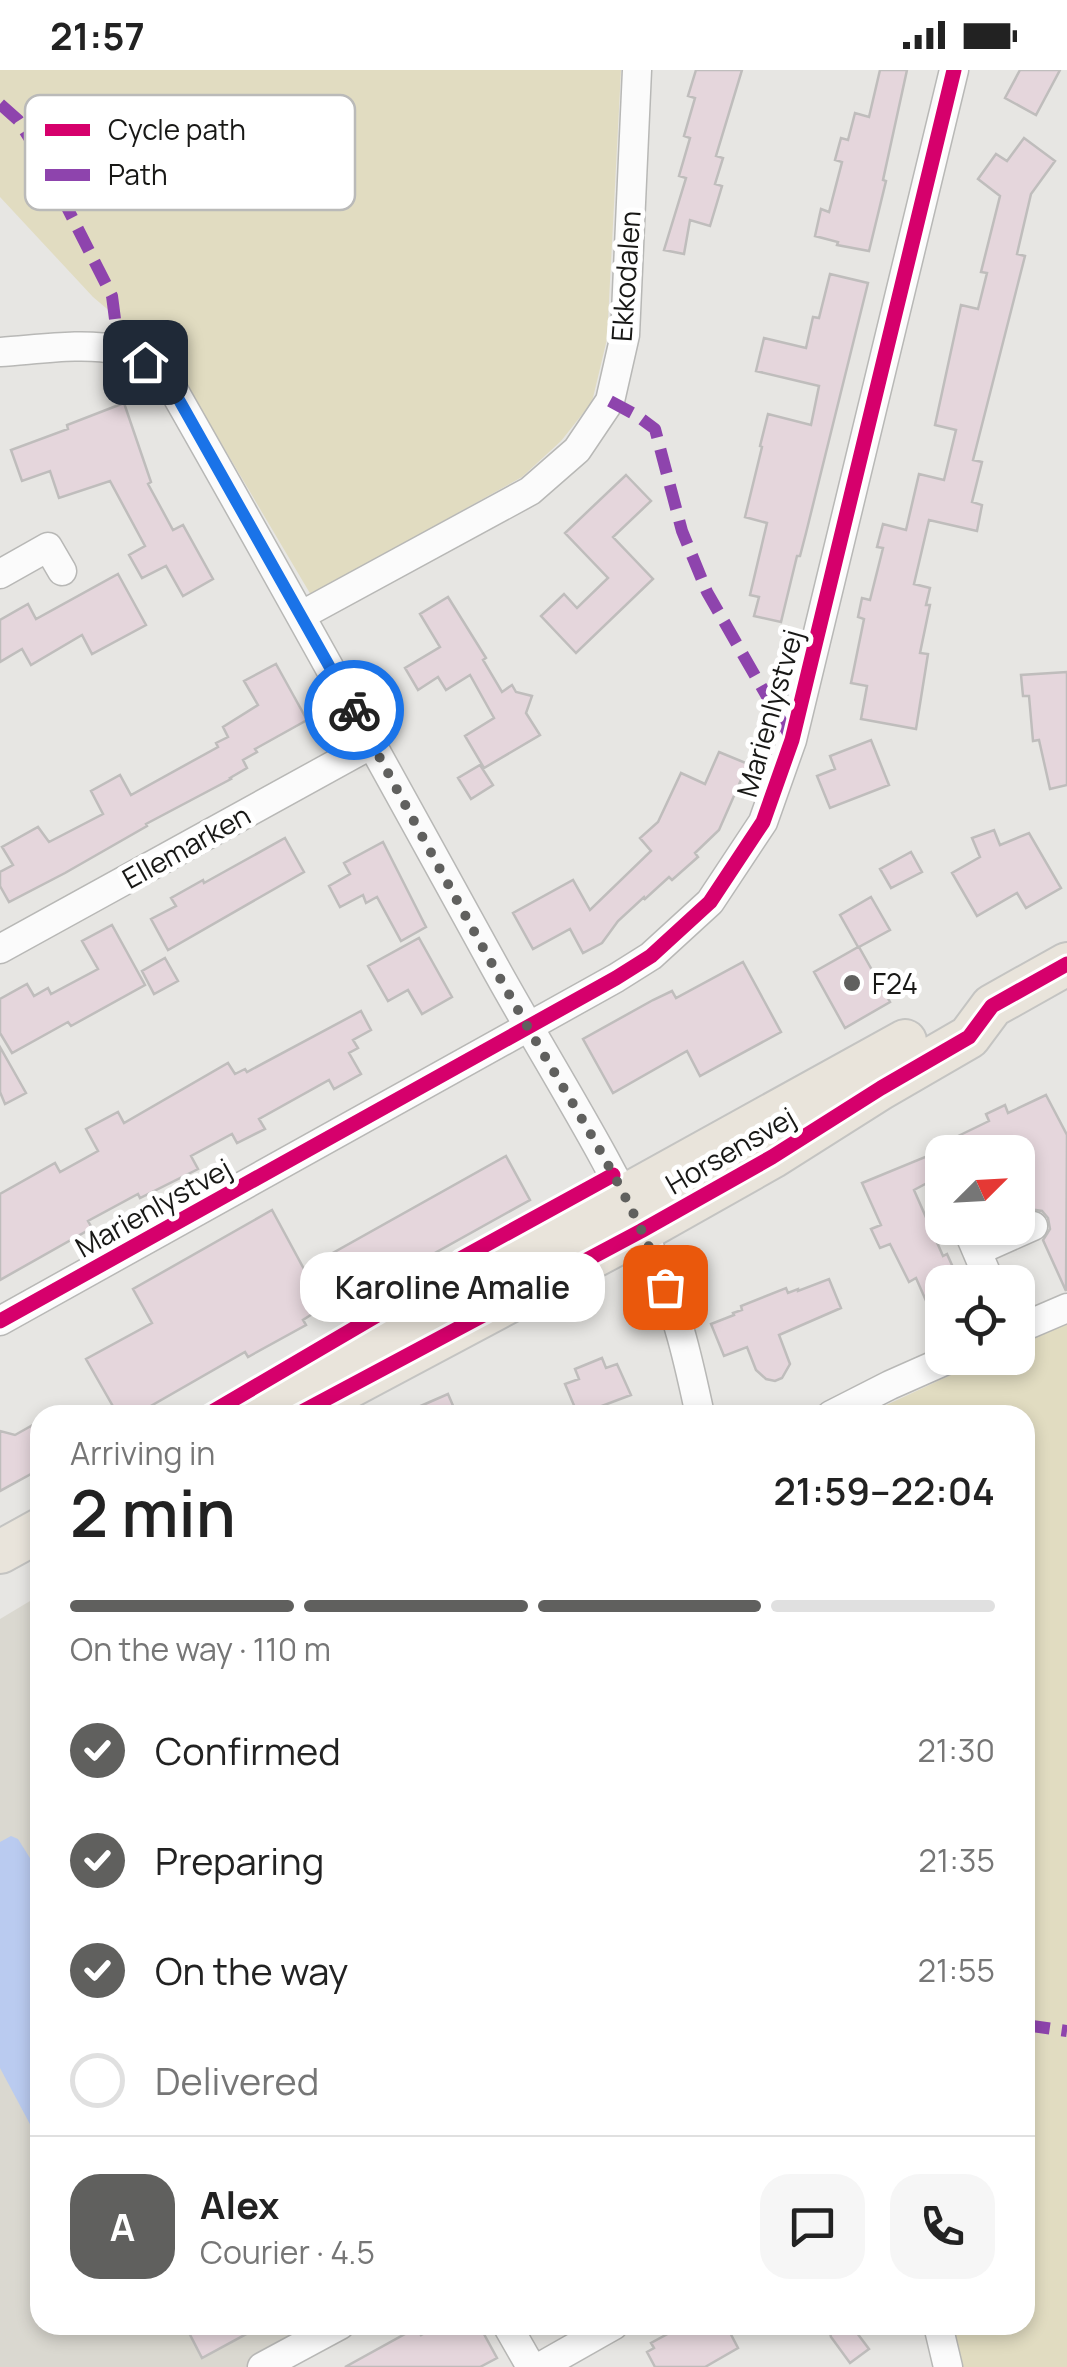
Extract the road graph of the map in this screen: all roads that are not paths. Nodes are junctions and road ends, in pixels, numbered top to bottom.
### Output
1 (636, 70) edge
2 (954, 70) edge
3 (0, 352) edge
4 (62, 571) dead end
5 (0, 574) edge
6 (302, 615) junction
7 (372, 744) junction
8 (0, 949) edge
9 (1067, 964) edge
10 (528, 1028) junction
11 (633, 1214) junction
12 (1067, 1308) edge
13 (0, 1321) edge
14 (1035, 1321) edge
15 (925, 1370) edge
16 (255, 1405) edge
17 (313, 1405) edge
18 (697, 1405) edge
19 (851, 1405) edge
20 (30, 1536) edge
21 (0, 1552) edge
22 (30, 1556) edge
23 (0, 1572) edge
24 (321, 2335) edge
25 (513, 2335) edge
26 (596, 2335) edge
27 (940, 2335) edge
28 (262, 2367) edge
29 (531, 2367) edge
30 (540, 2367) edge
31 (948, 2367) edge

1 - 6 street, Ekkodalen
2 - 10 street, Marienlystvej
3 - 6 street
4 - 5 street
6 - 7 street
7 - 8 street, Ellemarken
7 - 10 street
9 - 11 main road, Horsensvej
10 - 11 street
10 - 13 street, Marienlystvej
11 - 16 main road, Horsensvej
11 - 17 main road, Horsensvej
11 - 18 street
12 - 14 street
15 - 19 street
20 - 21 main road
22 - 23 main road
24 - 28 street
25 - 29 street
26 - 30 street
27 - 31 street

